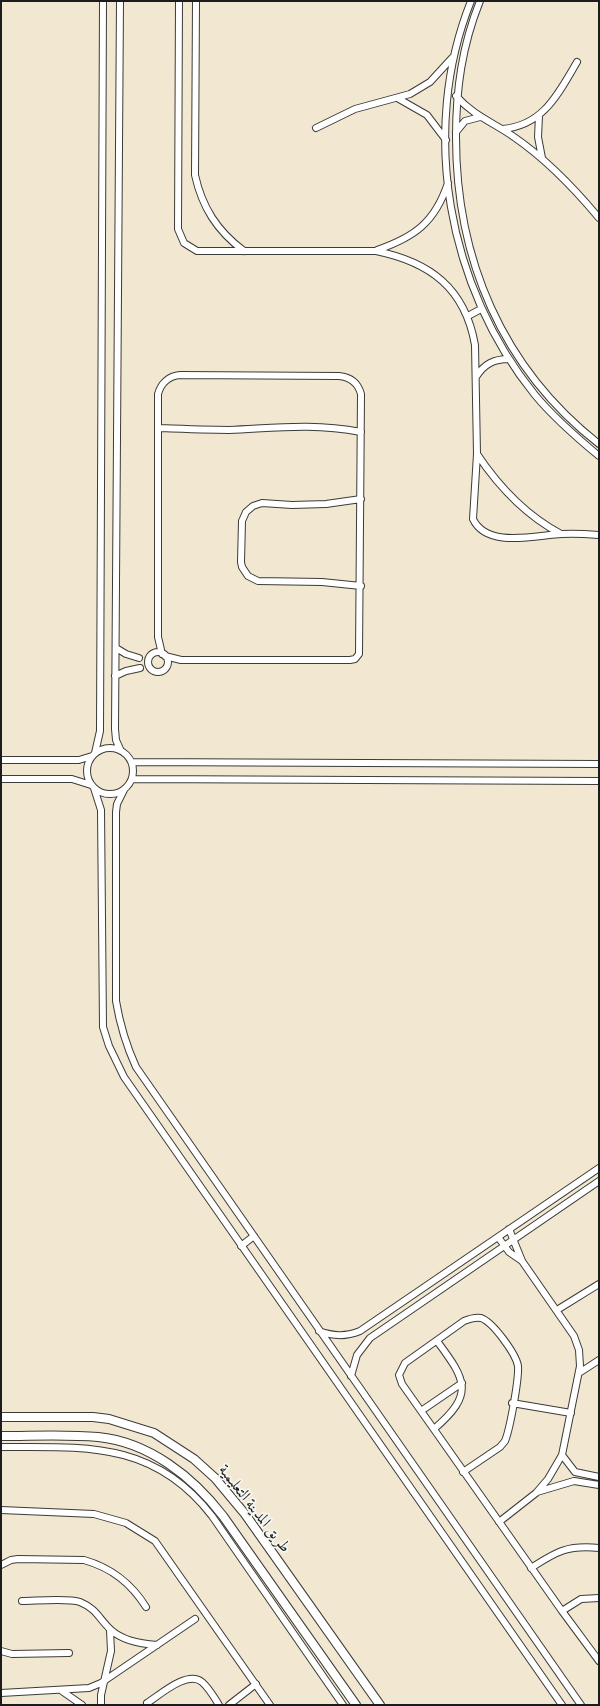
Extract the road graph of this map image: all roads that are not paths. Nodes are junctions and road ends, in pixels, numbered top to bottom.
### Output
1 (103, 1) edge
2 (120, 1) edge
3 (179, 1) edge
4 (196, 1) edge
5 (471, 1) edge
6 (480, 1) edge
7 (453, 56) junction
8 (461, 59) junction
9 (577, 62) dead end
10 (456, 96) junction
11 (399, 99) junction
12 (540, 116) junction
13 (480, 117) junction
14 (316, 128) dead end
15 (502, 129) junction
16 (456, 132) junction
17 (446, 140) junction
18 (542, 158) junction
19 (456, 161) junction
20 (446, 163) junction
21 (448, 181) junction
22 (599, 218) edge
23 (244, 251) junction
24 (376, 251) junction
25 (481, 309) junction
26 (468, 316) junction
27 (509, 359) junction
28 (476, 377) junction
29 (158, 428) junction
30 (361, 432) junction
31 (599, 444) edge
32 (477, 454) junction
33 (599, 456) edge
34 (361, 499) junction
35 (561, 534) junction
36 (599, 535) edge
37 (361, 586) junction
38 (158, 637) junction
39 (116, 648) junction
40 (164, 655) junction
41 (146, 658) junction
42 (181, 660) junction
43 (167, 667) junction
44 (145, 668) junction
45 (116, 676) junction
46 (120, 750) junction
47 (94, 754) junction
48 (1, 760) edge
49 (132, 762) junction
50 (599, 764) edge
51 (1, 779) edge
52 (132, 779) junction
53 (599, 781) edge
54 (92, 786) junction
55 (124, 790) junction
56 (599, 1168) edge
57 (599, 1181) edge
58 (509, 1229) junction
59 (254, 1236) junction
60 (498, 1237) junction
61 (514, 1239) junction
62 (240, 1246) junction
63 (504, 1246) junction
64 (522, 1261) junction
65 (599, 1284) edge
66 (557, 1310) junction
67 (319, 1331) junction
68 (437, 1341) junction
69 (599, 1360) edge
70 (579, 1374) junction
71 (351, 1376) junction
72 (462, 1383) junction
73 (512, 1403) junction
74 (421, 1411) junction
75 (571, 1413) junction
76 (1, 1416) edge
77 (434, 1429) junction
78 (1, 1436) edge
79 (1, 1447) edge
80 (562, 1455) junction
81 (463, 1472) junction
82 (599, 1477) edge
83 (599, 1485) edge
84 (536, 1493) junction
85 (1, 1510) edge
86 (499, 1522) junction
87 (599, 1548) edge
88 (1, 1565) edge
89 (531, 1568) junction
90 (599, 1598) edge
91 (22, 1601) dead end
92 (146, 1607) dead end
93 (562, 1611) junction
94 (195, 1619) dead end
95 (110, 1630) junction
96 (157, 1645) junction
97 (1, 1651) edge
98 (69, 1654) dead end
99 (599, 1661) edge
100 (104, 1681) junction
101 (256, 1684) junction
102 (62, 1690) junction
103 (1, 1693) edge
104 (147, 1703) dead end
105 (377, 1704) edge
106 (82, 1705) edge
107 (101, 1705) edge
108 (219, 1705) edge
109 (229, 1705) edge
110 (270, 1705) edge
111 (343, 1705) edge
112 (356, 1705) edge
113 (562, 1705) edge
114 (581, 1705) edge

1 - 47 street
2 - 39 street
3 - 23 street
4 - 23 street
5 - 7 street
6 - 8 street
7 - 8 street
7 - 11 street
7 - 17 street
8 - 10 street
9 - 12 street
10 - 13 street
10 - 16 street
11 - 14 street
11 - 17 street
12 - 15 street
12 - 18 street
13 - 15 street
13 - 16 street
15 - 18 street
16 - 19 street
17 - 20 street
18 - 22 street
19 - 20 street
19 - 31 street
20 - 21 street
21 - 24 street
21 - 25 street
23 - 24 street
24 - 26 street
25 - 26 street
25 - 27 street
26 - 28 street
27 - 28 street
27 - 33 street
28 - 32 street
29 - 30 street
29 - 30 street
29 - 38 street
30 - 34 street
32 - 35 street
32 - 35 street
34 - 37 street
34 - 37 street
35 - 36 street
37 - 42 street
38 - 40 street
38 - 41 street
39 - 41 street
39 - 45 street
40 - 41 street
40 - 42 street
40 - 43 street
41 - 44 street
42 - 43 street
43 - 44 street
44 - 45 street
45 - 46 street
46 - 47 street
46 - 49 street
47 - 48 street
47 - 54 street
49 - 50 street
49 - 52 street
51 - 54 street
52 - 53 street
52 - 55 street
54 - 55 street
54 - 62 street
55 - 59 street
56 - 58 street
57 - 61 street
58 - 60 street
58 - 61 street
59 - 62 street
59 - 67 street
60 - 63 street
60 - 67 street
61 - 63 street
61 - 64 street
62 - 113 street
63 - 64 street
63 - 71 street
64 - 66 street
65 - 66 street
66 - 70 street
67 - 71 street
68 - 72 street
68 - 73 street
68 - 74 street
69 - 70 street
70 - 75 street
71 - 114 street
72 - 74 street
72 - 77 street
73 - 75 street
73 - 81 street
74 - 77 street
75 - 80 street
76 - 105 street, طريق المدينة التعليمية
77 - 81 street
78 - 112 street, طريق المدينة التعليمية
79 - 111 street
80 - 82 street
80 - 84 street
81 - 86 street
83 - 84 street
84 - 86 street
85 - 101 street
86 - 89 street
87 - 89 street
88 - 92 street
89 - 93 street
90 - 93 street
91 - 95 street
93 - 99 street
94 - 96 street
95 - 96 street
95 - 100 street
96 - 100 street
97 - 98 street
100 - 102 street
100 - 107 street
101 - 109 street
101 - 110 street
102 - 103 street
102 - 106 street
104 - 108 street

